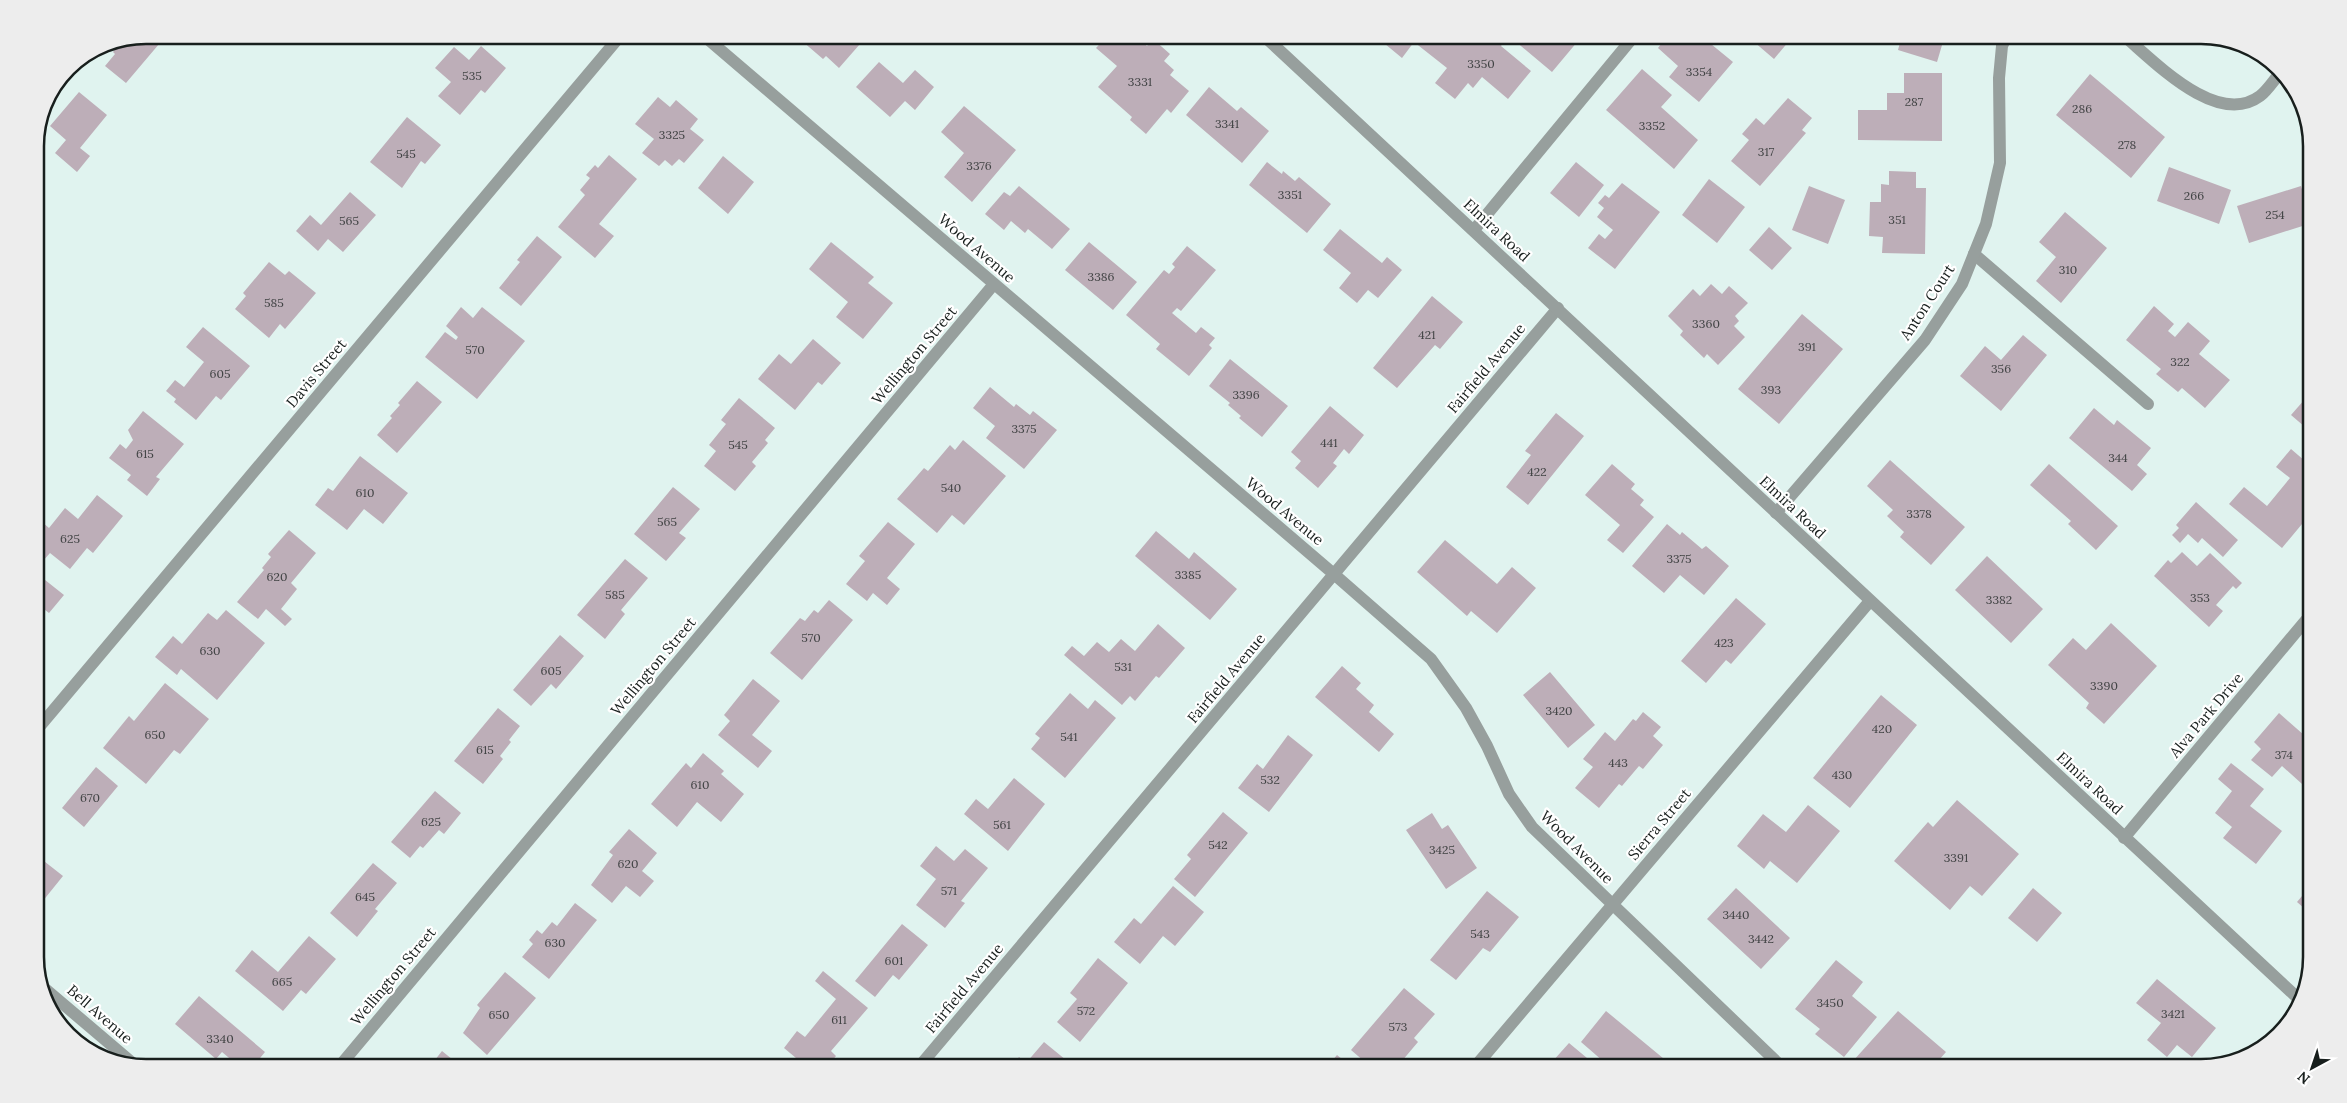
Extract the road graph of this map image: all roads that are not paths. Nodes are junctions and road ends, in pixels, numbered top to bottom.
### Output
1 (613, 44) edge
2 (714, 44) edge
3 (1273, 44) edge
4 (1628, 44) edge
5 (2003, 44) edge
6 (2134, 44) edge
7 (2277, 76) edge
8 (1474, 230) junction
9 (1974, 254) junction
10 (994, 284) junction
11 (1558, 308) junction
12 (2148, 404) dead end
13 (1776, 513) junction
14 (1335, 574) junction
15 (1870, 601) junction
16 (2303, 624) edge
17 (44, 721) edge
18 (2124, 838) junction
19 (1612, 904) junction
20 (49, 992) edge
21 (2296, 997) edge
22 (126, 1057) edge
23 (346, 1059) edge
24 (926, 1059) edge
25 (1482, 1059) edge
26 (1774, 1059) edge

1 - 17 street, Davis Street
2 - 10 street, Wood Avenue
3 - 8 street, Elmira Road
4 - 8 street
5 - 9 street, Anton Court
6 - 7 street
8 - 11 street, Elmira Road
9 - 12 street
9 - 13 street, Anton Court
10 - 14 street, Wood Avenue
10 - 23 street, Wellington Street
11 - 13 street, Elmira Road
11 - 14 street, Fairfield Avenue
13 - 15 street, Elmira Road
14 - 19 street, Wood Avenue
14 - 24 street, Fairfield Avenue
15 - 18 street, Elmira Road
15 - 19 street, Sierra Street
16 - 18 street, Alva Park Drive
18 - 21 street, Elmira Road
19 - 25 street, Sierra Street
19 - 26 street, Wood Avenue
20 - 22 street, Bell Avenue

